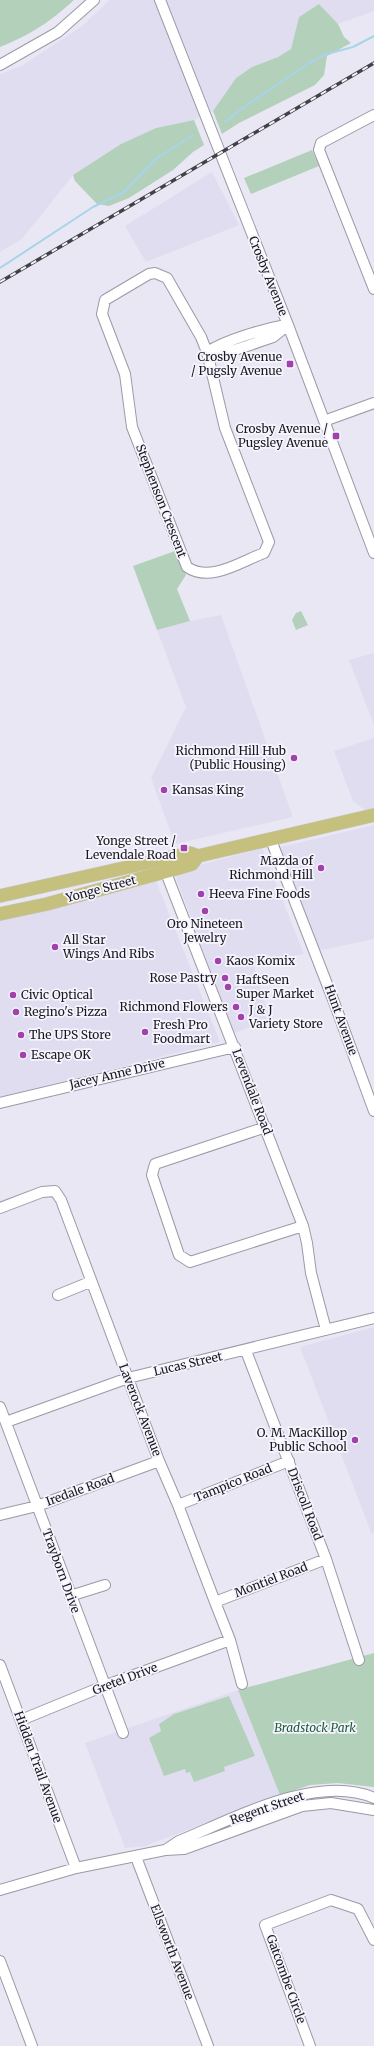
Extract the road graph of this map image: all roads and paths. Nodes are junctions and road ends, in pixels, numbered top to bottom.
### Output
1 (94, 0) edge
2 (160, 0) edge
3 (0, 65) edge
4 (374, 115) edge
5 (374, 289) edge
6 (288, 325) junction
7 (207, 352) junction
8 (374, 403) edge
9 (324, 421) junction
10 (374, 553) edge
11 (374, 815) edge
12 (271, 840) junction
13 (163, 866) junction
14 (0, 896) edge
15 (0, 914) edge
16 (235, 1047) junction
17 (0, 1103) edge
18 (374, 1111) edge
19 (266, 1127) junction
20 (0, 1208) edge
21 (303, 1226) junction
22 (90, 1282) junction
23 (58, 1295) dead end
24 (374, 1318) edge
25 (326, 1330) junction
26 (246, 1351) junction
27 (128, 1378) junction
28 (0, 1407) edge
29 (6, 1422) junction
30 (159, 1461) junction
31 (289, 1461) junction
32 (178, 1505) junction
33 (36, 1506) junction
34 (0, 1515) edge
35 (326, 1559) junction
36 (105, 1585) dead end
37 (70, 1596) junction
38 (215, 1602) junction
39 (230, 1640) junction
40 (359, 1660) dead end
41 (0, 1665) edge
42 (242, 1684) dead end
43 (104, 1686) junction
44 (21, 1720) junction
45 (123, 1733) dead end
46 (374, 1798) edge
47 (374, 1810) edge
48 (165, 1850) junction
49 (136, 1857) junction
50 (76, 1868) junction
51 (0, 1890) edge
52 (374, 1940) edge
53 (0, 1961) edge
54 (32, 2046) edge
55 (208, 2046) edge
56 (310, 2046) edge

1 - 3 street
2 - 6 street, Crosby Avenue
4 - 5 street
6 - 7 street
6 - 9 street, Crosby Avenue
7 - 7 street, Stephenson Crescent
8 - 9 street
9 - 10 street, Crosby Avenue
11 - 12 main road, Yonge Street
12 - 13 main road, Yonge Street
12 - 18 street, Hunt Avenue
13 - 14 main road, Yonge Street
13 - 15 main road, Yonge Street
13 - 16 street, Levendale Road
16 - 17 street, Jacey Anne Drive
16 - 19 street, Levendale Road
19 - 21 street, Levendale Road
19 - 21 street
20 - 22 street, Laverock Avenue
21 - 25 street, Levendale Road
22 - 23 street
22 - 27 street, Laverock Avenue
24 - 25 street, Lucas Street
25 - 26 street, Lucas Street
26 - 27 street, Lucas Street
26 - 31 street, Driscoll Road
27 - 29 street, Lucas Street
27 - 30 street, Laverock Avenue
28 - 29 street, Trayborn Drive
29 - 33 street, Trayborn Drive
30 - 32 street, Laverock Avenue
30 - 33 street, Iredale Road
31 - 32 street, Tampico Road
31 - 35 street, Driscoll Road
32 - 38 street, Laverock Avenue
33 - 34 street, Iredale Road
33 - 37 street, Trayborn Drive
35 - 38 street, Montiel Road
35 - 40 street, Driscoll Road
36 - 37 street
37 - 43 street, Trayborn Drive
38 - 39 street, Laverock Avenue
39 - 42 street, Laverock Avenue
39 - 43 street, Gretel Drive
41 - 44 street, Hidden Trail Avenue
43 - 44 street, Gretel Drive
43 - 45 street, Trayborn Drive
44 - 50 street, Hidden Trail Avenue
46 - 48 street, Regent Street
47 - 48 street, Regent Street
48 - 49 street, Regent Street
49 - 50 street, Regent Street
49 - 55 street, Ellsworth Avenue
50 - 51 street, Regent Street
52 - 56 street, Gatcombe Circle
53 - 54 street

